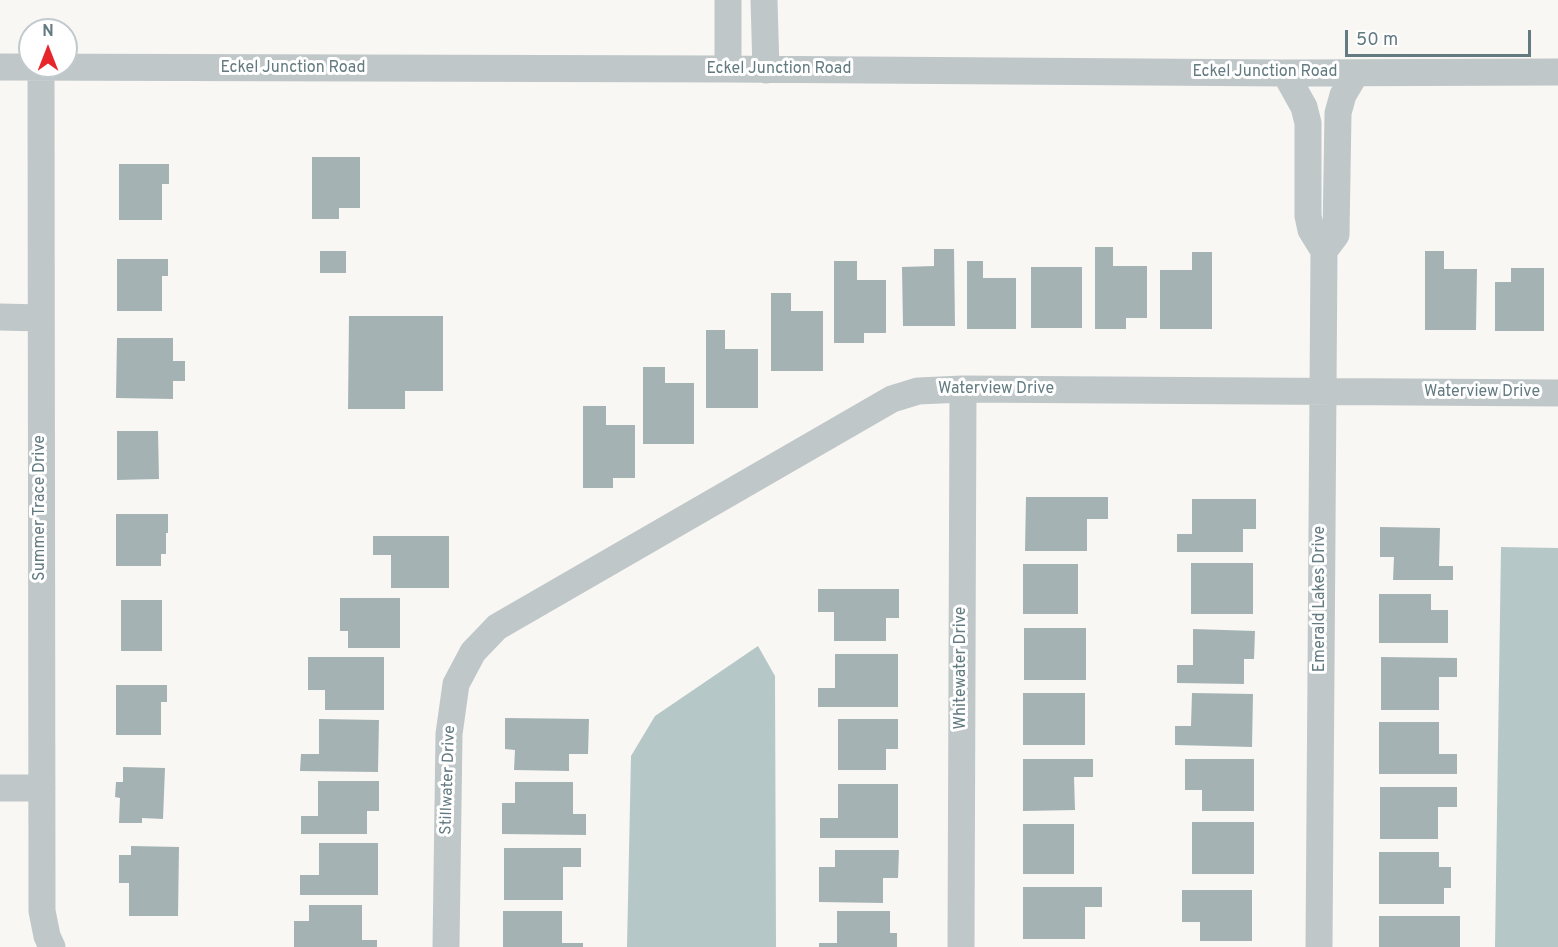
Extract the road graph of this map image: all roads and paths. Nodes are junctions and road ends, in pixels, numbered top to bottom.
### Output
1 (729, 0) edge
2 (764, 0) edge
3 (0, 68) edge
4 (18, 68) edge
5 (78, 68) edge
6 (728, 69) junction
7 (766, 70) junction
8 (1558, 72) edge
9 (1285, 73) junction
10 (1356, 73) junction
11 (41, 78) edge
12 (1324, 251) junction
13 (0, 317) edge
14 (41, 318) junction
15 (963, 389) junction
16 (1323, 391) junction
17 (1558, 393) edge
18 (497, 627) joint
19 (0, 788) edge
20 (42, 788) junction
21 (52, 947) edge
22 (446, 947) edge
23 (961, 947) edge
24 (1319, 947) edge

1 - 6 street
2 - 7 street
3 - 4 street, Eckel Junction Road
5 - 6 street, Eckel Junction Road
6 - 7 street, Eckel Junction Road
7 - 9 street, Eckel Junction Road
8 - 10 street, Eckel Junction Road
9 - 10 street, Eckel Junction Road
9 - 12 street, Emerald Lakes Drive
10 - 12 street, Emerald Lakes Drive
11 - 14 street, Summer Trace Drive
12 - 16 street, Emerald Lakes Drive
13 - 14 street
14 - 20 street, Summer Trace Drive
15 - 16 street, Waterview Drive
15 - 18 street, Waterview Drive
15 - 23 street, Whitewater Drive
16 - 17 street, Waterview Drive
16 - 24 street, Emerald Lakes Drive
18 - 22 street, Stillwater Drive
19 - 20 street
20 - 21 street, Summer Trace Drive

